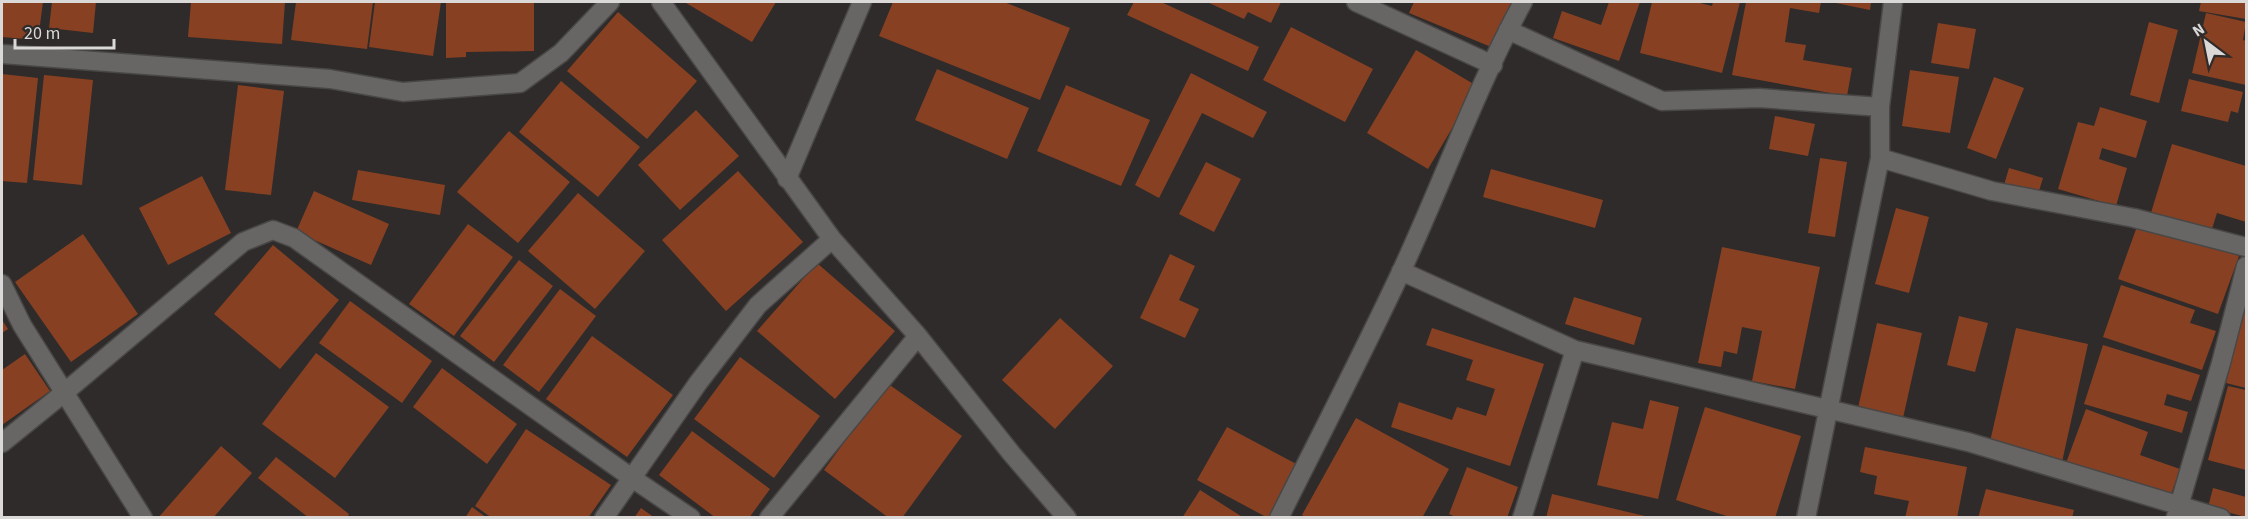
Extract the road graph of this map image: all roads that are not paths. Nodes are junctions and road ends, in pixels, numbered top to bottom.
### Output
1 (610, 2) edge
2 (661, 2) edge
3 (862, 2) edge
4 (1356, 2) edge
5 (1523, 2) edge
6 (1893, 2) edge
7 (1508, 30) junction
8 (2, 54) edge
9 (1493, 65) junction
10 (1880, 107) junction
11 (1880, 158) junction
12 (787, 179) junction
13 (831, 240) junction
14 (2247, 247) edge
15 (2247, 266) edge
16 (1401, 271) junction
17 (2, 284) edge
18 (918, 336) junction
19 (1575, 350) junction
20 (65, 392) junction
21 (1828, 409) junction
22 (2, 442) edge
23 (632, 478) junction
24 (2177, 512) edge
25 (143, 518) edge
26 (604, 518) edge
27 (691, 518) edge
28 (769, 518) edge
29 (1067, 518) edge
30 (1279, 518) edge
31 (1522, 518) edge
32 (1806, 518) edge
33 (2221, 518) edge

1 - 8 street
2 - 12 street
3 - 12 street
4 - 9 street
5 - 7 street
6 - 10 street
7 - 9 street
7 - 10 street
9 - 16 street
10 - 11 street
11 - 14 street
11 - 21 street
12 - 13 street
13 - 18 street
13 - 23 street
15 - 24 street
16 - 19 street
16 - 30 street
17 - 20 street
18 - 28 street
18 - 29 street
19 - 21 street
19 - 31 street
20 - 22 street
20 - 23 street
20 - 25 street
21 - 24 street
21 - 32 street
23 - 26 street
23 - 27 street
24 - 33 street

